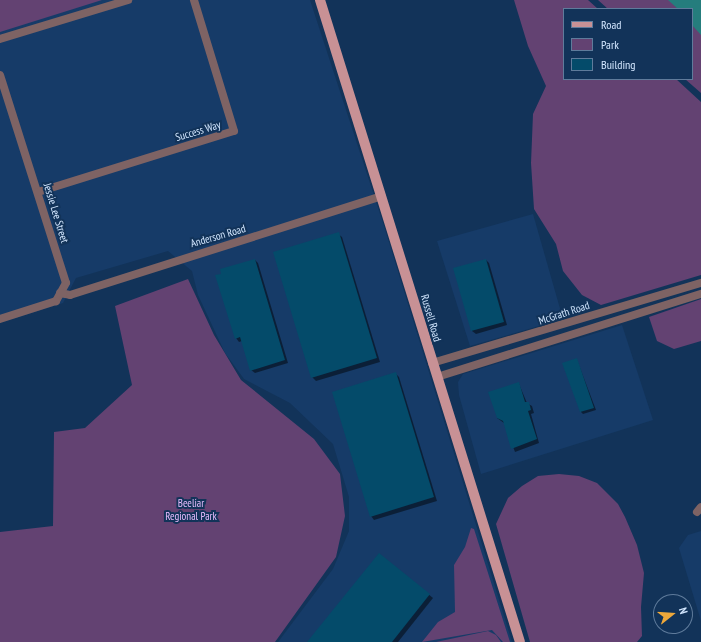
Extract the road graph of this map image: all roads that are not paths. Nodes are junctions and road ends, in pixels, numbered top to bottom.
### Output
1 (128, 0) edge
2 (194, 0) edge
3 (320, 0) edge
4 (0, 39) edge
5 (0, 75) edge
6 (38, 192) junction
7 (382, 196) junction
8 (701, 283) edge
9 (60, 293) junction
10 (701, 294) edge
11 (0, 319) edge
12 (432, 363) junction
13 (436, 376) junction
14 (520, 642) edge

1 - 4 street
2 - 6 street, Success Way
3 - 7 main road, Russell Road
5 - 6 street, Jessie Lee Street
6 - 9 street, Jessie Lee Street
7 - 9 street, Anderson Road
7 - 12 main road, Russell Road
8 - 12 street, McGrath Road
9 - 11 street
10 - 13 street, McGrath Road
12 - 13 main road, Russell Road
13 - 14 main road, Russell Road

